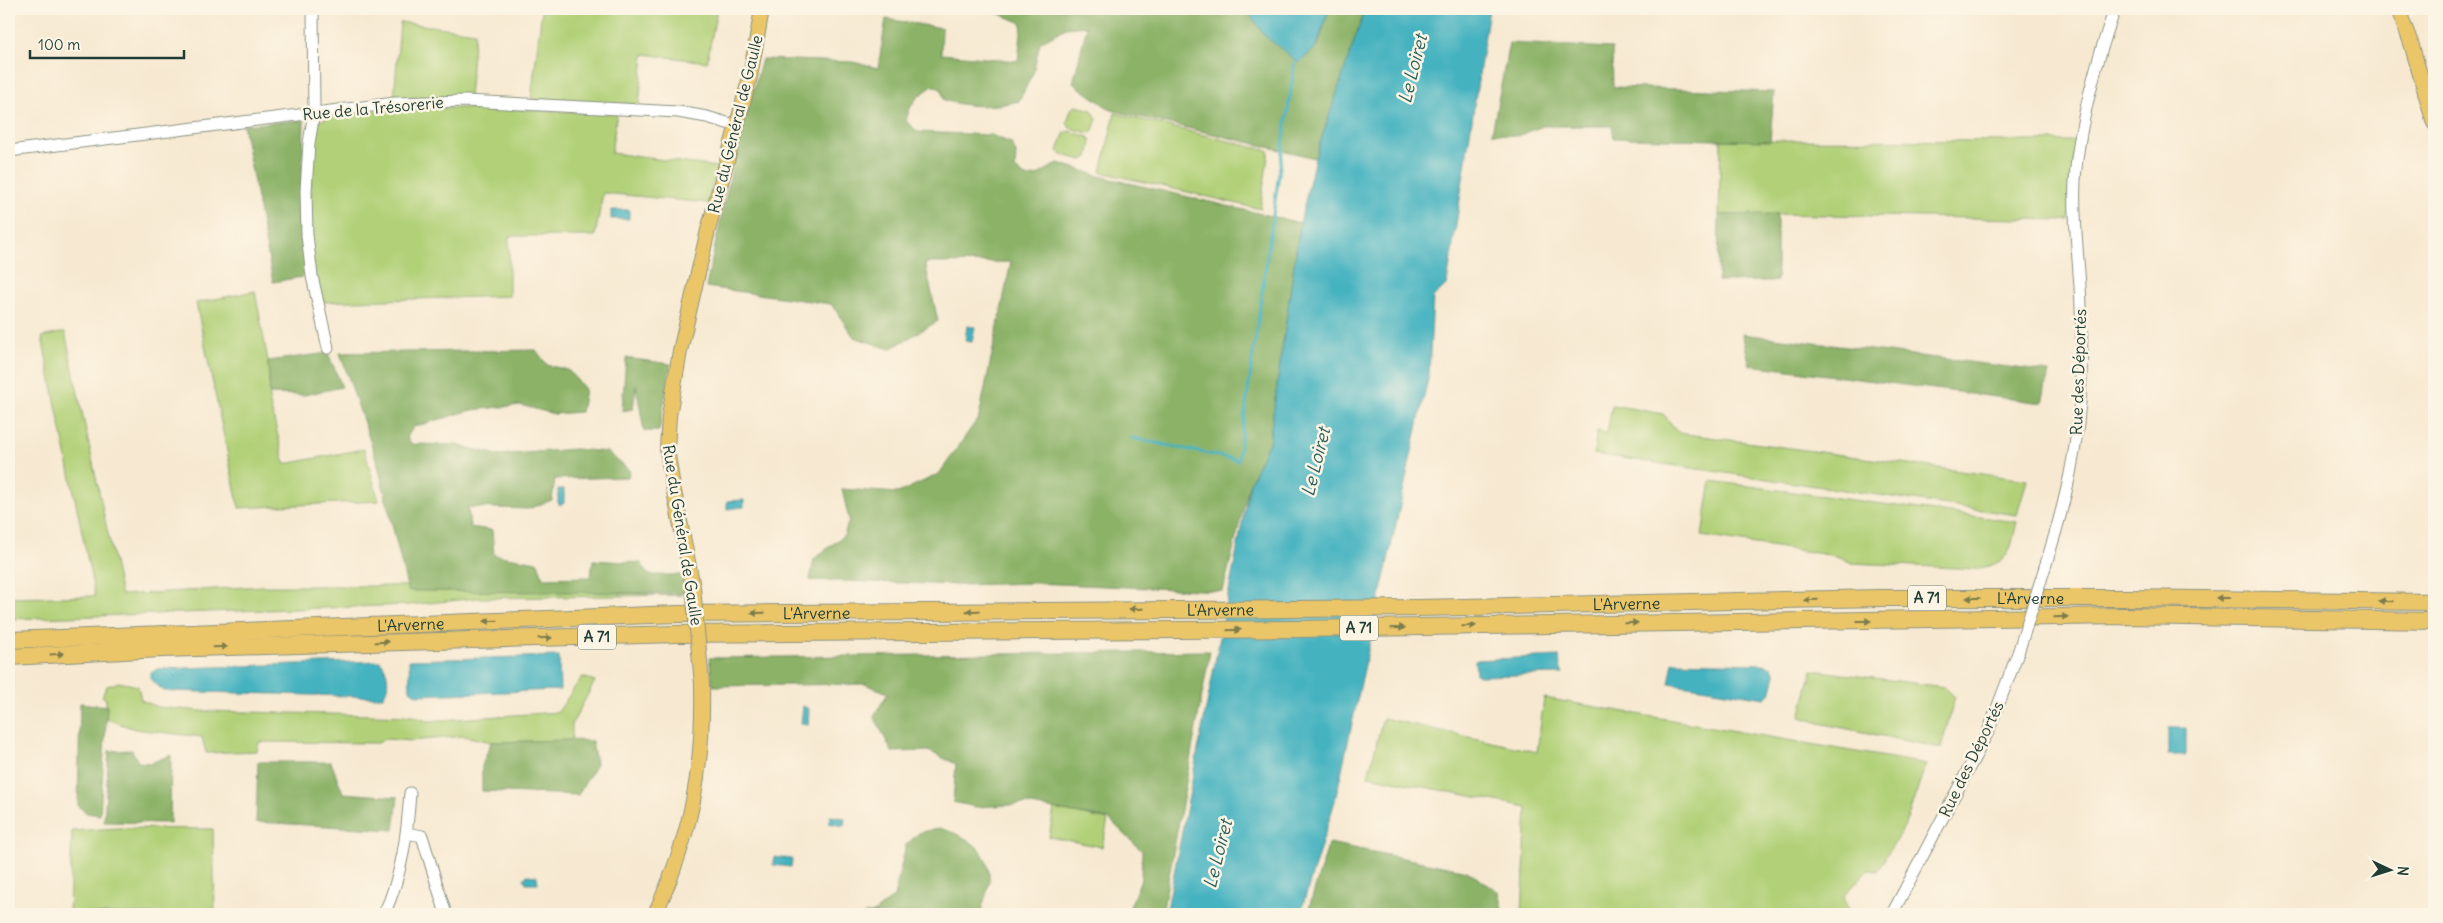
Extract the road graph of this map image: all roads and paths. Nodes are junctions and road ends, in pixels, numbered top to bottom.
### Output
1 (313, 9) edge
2 (762, 9) edge
3 (2115, 9) edge
4 (2398, 9) edge
5 (2432, 108) edge
6 (314, 113) junction
7 (2434, 123) edge
8 (737, 126) junction
9 (9, 151) edge
10 (328, 348) dead end
11 (2434, 602) edge
12 (2434, 621) edge
13 (9, 640) edge
14 (9, 656) edge
15 (410, 793) dead end
16 (408, 833) junction
17 (384, 914) edge
18 (446, 914) edge
19 (656, 914) edge
20 (1892, 914) edge

1 - 6 street
2 - 8 main road, Rue du Général de Gaulle
3 - 20 street, Rue des Déportés, bridge
4 - 5 main road
5 - 7 main road
6 - 8 street, Rue de la Trésorerie
6 - 9 street, Rue de la Trésorerie
6 - 10 street
8 - 19 main road, Rue du Général de Gaulle, bridge
11 -> 13 highway, L'Arverne / A 71
14 -> 12 highway, L'Arverne / A 71
15 - 16 street
16 - 17 street
16 - 18 street

